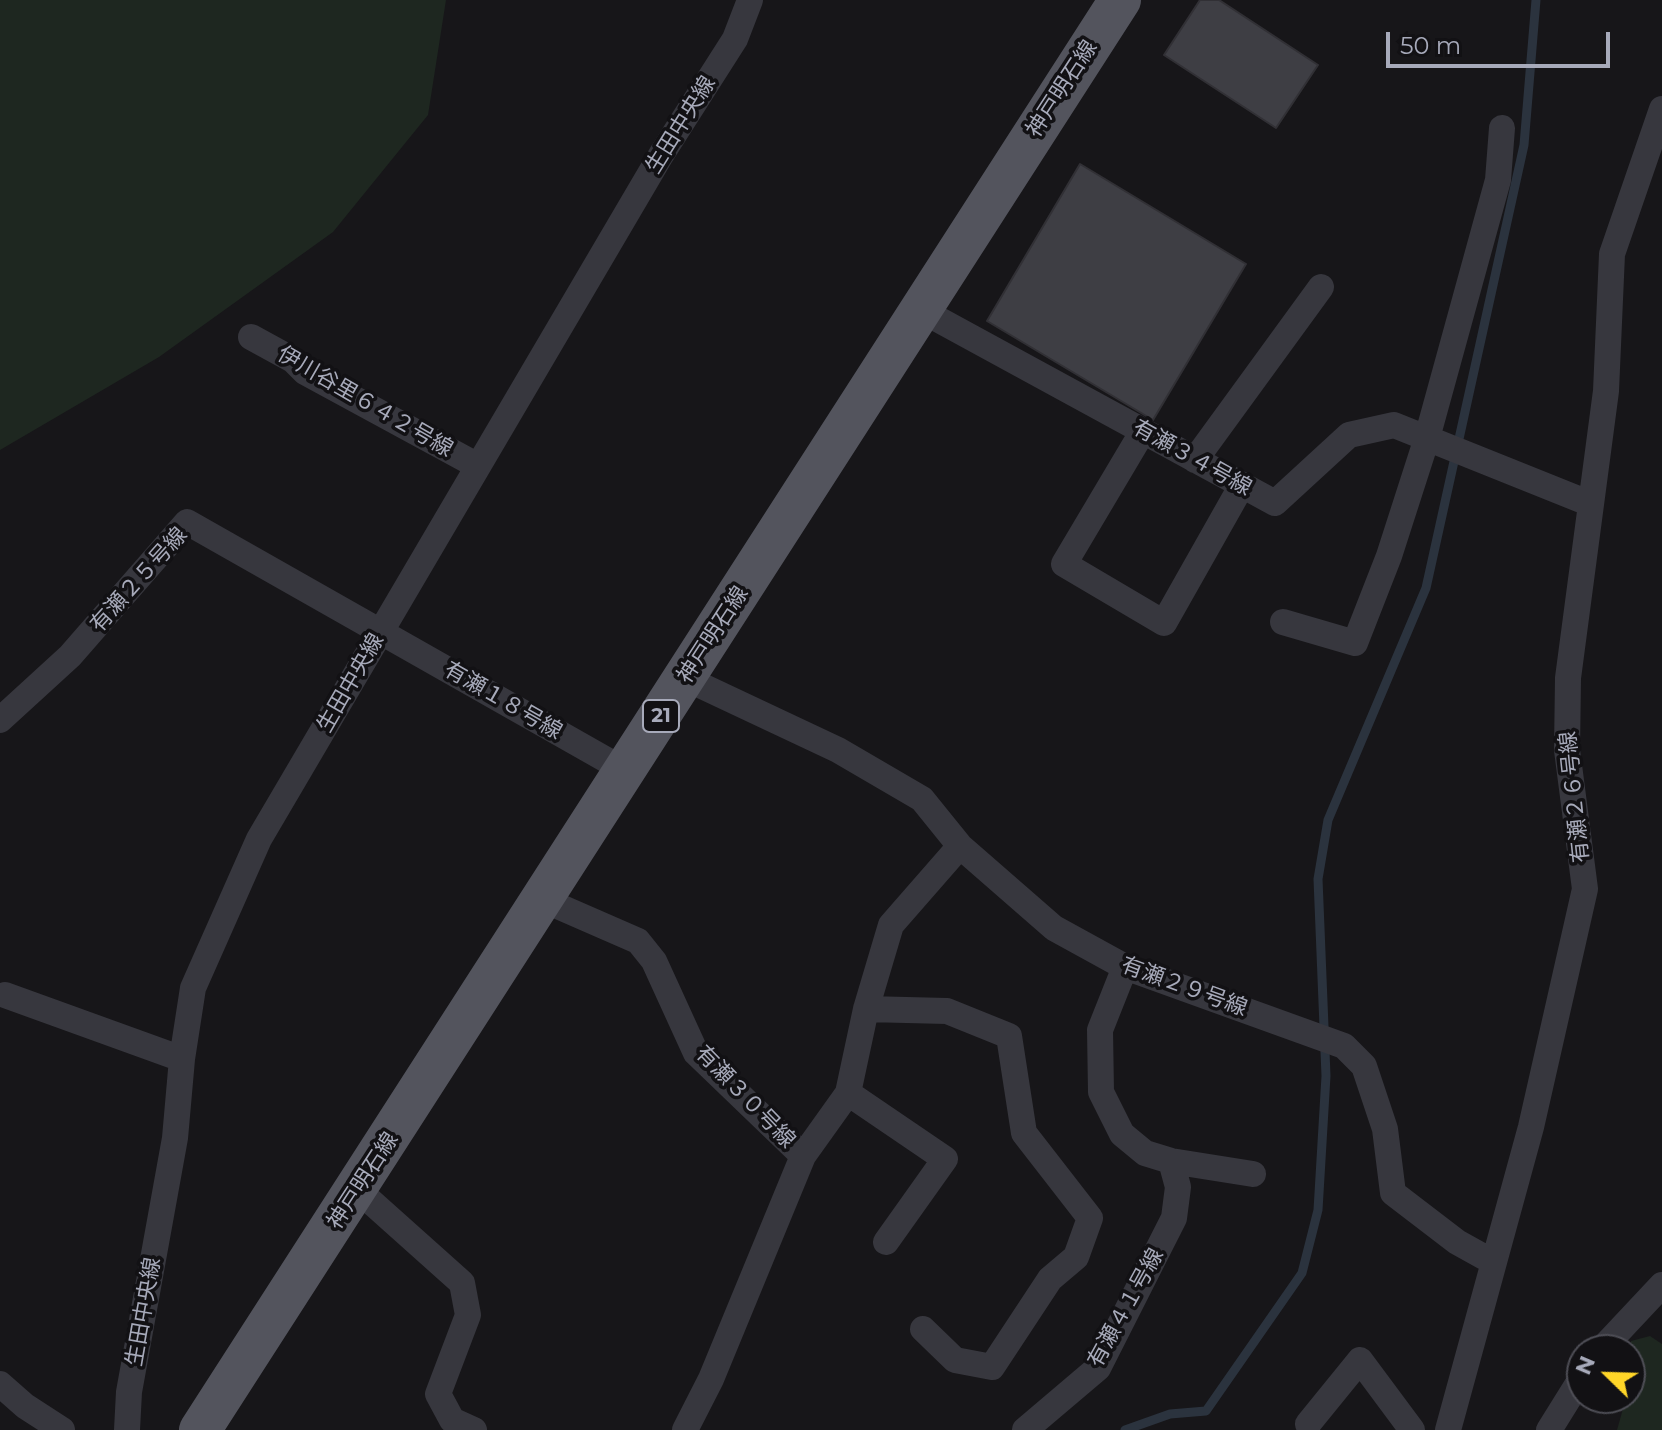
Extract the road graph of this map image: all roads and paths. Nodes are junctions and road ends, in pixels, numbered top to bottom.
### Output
1 (750, 0) edge
2 (1120, 0) edge
3 (1662, 109) edge
4 (1502, 128) dead end
5 (1321, 287) dead end
6 (921, 310) junction
7 (251, 337) dead end
8 (1143, 431) junction
9 (1432, 440) junction
10 (1195, 460) junction
11 (478, 466) junction
12 (1242, 485) junction
13 (1591, 504) junction
14 (1283, 622) dead end
15 (381, 631) junction
16 (685, 678) junction
17 (0, 720) edge
18 (626, 771) junction
19 (960, 846) junction
20 (544, 900) junction
21 (1125, 967) junction
22 (5, 995) dead end
23 (866, 1009) junction
24 (182, 1059) junction
25 (848, 1093) junction
26 (803, 1156) junction
27 (1171, 1161) junction
28 (1253, 1174) dead end
29 (358, 1190) junction
30 (886, 1242) dead end
31 (1493, 1262) junction
32 (1662, 1285) edge
33 (923, 1329) dead end
34 (1616, 1334) edge
35 (0, 1384) edge
36 (1566, 1403) edge
37 (1308, 1424) dead end
38 (62, 1430) edge
39 (127, 1430) edge
40 (200, 1430) edge
41 (474, 1430) edge
42 (685, 1430) edge
43 (1025, 1430) edge
44 (1412, 1430) edge
45 (1448, 1430) edge
46 (1549, 1430) edge

1 - 11 street, 生田中央線
2 - 6 main road, 神戸明石線 / 21
3 - 13 street, 有瀬２６号線
4 - 9 street
5 - 10 street
6 - 8 street, 有瀬３４号線
6 - 16 main road, 神戸明石線 / 21
7 - 11 street, 伊川谷里６４２号線
8 - 10 street, 有瀬３４号線
8 - 12 street
9 - 12 street, 有瀬３４号線
9 - 13 street, 有瀬３４号線
9 - 14 street
10 - 12 street, 有瀬３４号線
11 - 15 street, 生田中央線
13 - 31 street, 有瀬２６号線
15 - 17 street, 有瀬２５号線
15 - 18 street, 有瀬１８号線
15 - 24 street, 生田中央線
16 - 18 main road, 神戸明石線 / 21
16 - 19 street, 有瀬２９号線
18 - 20 main road, 神戸明石線 / 21
19 - 21 street, 有瀬２９号線
19 - 23 street, 有瀬３０号線
20 - 26 street, 有瀬３０号線
20 - 29 main road, 神戸明石線 / 21
21 - 27 street
21 - 31 street, 有瀬２９号線
22 - 24 street
23 - 25 street, 有瀬３０号線
23 - 33 street
24 - 39 street, 生田中央線
25 - 26 street, 有瀬３０号線
25 - 30 street
26 - 42 street
27 - 28 street
27 - 43 street, 有瀬４１号線
29 - 40 main road, 神戸明石線 / 21
29 - 41 street
31 - 45 street, 有瀬２６号線
32 - 34 street
35 - 38 street
36 - 46 street
37 - 44 street

